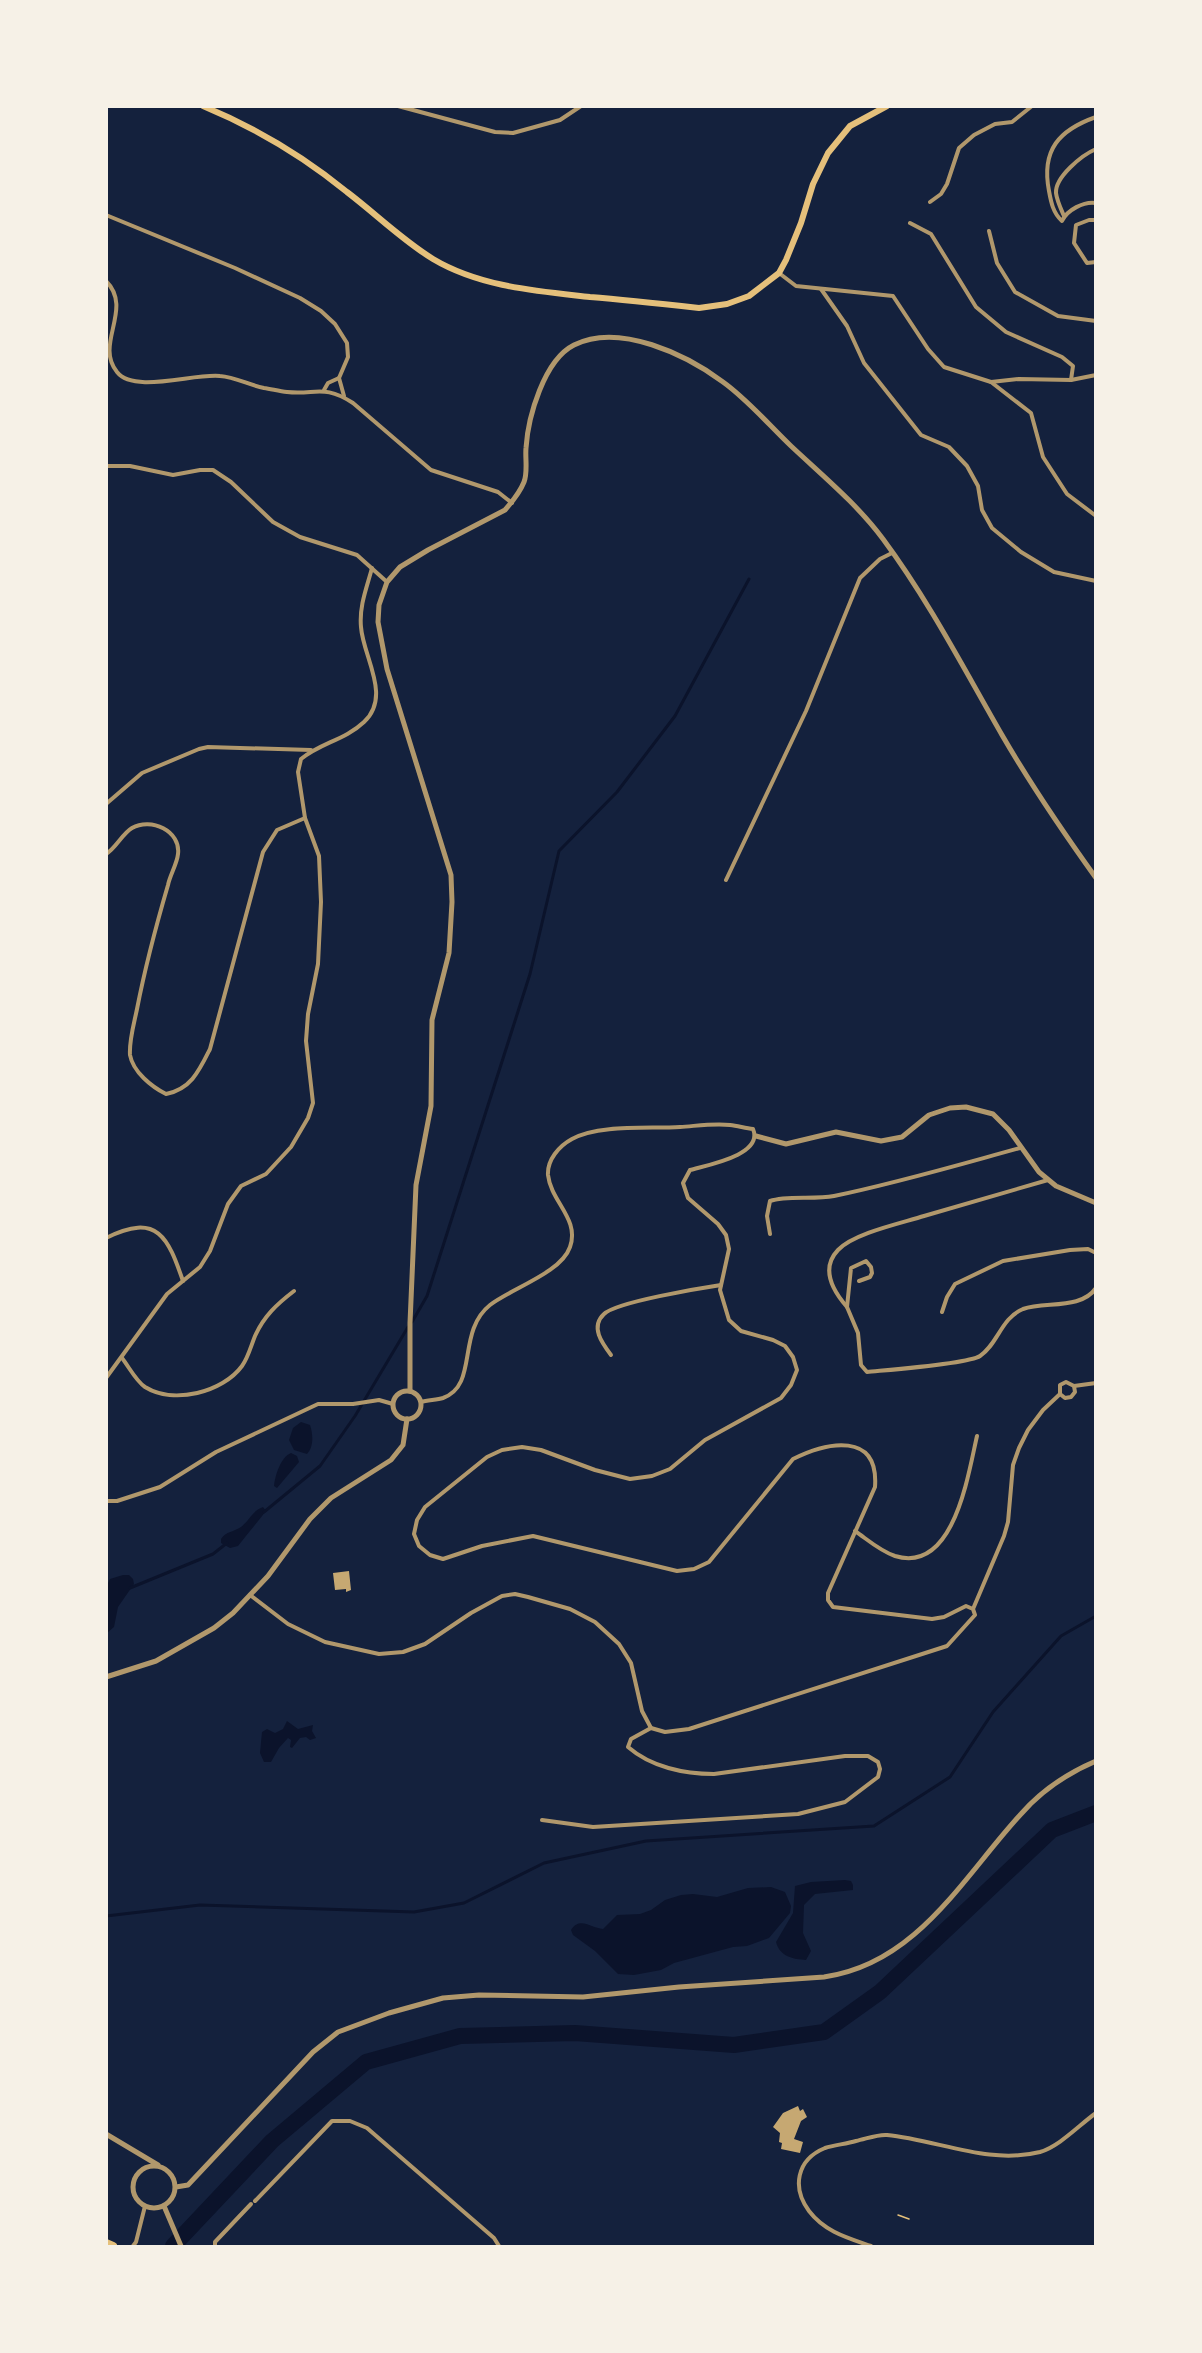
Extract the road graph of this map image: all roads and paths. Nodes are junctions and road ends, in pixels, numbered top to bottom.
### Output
1 (203, 106) edge
2 (398, 106) edge
3 (581, 106) edge
4 (887, 106) edge
5 (1032, 106) edge
6 (1095, 117) edge
7 (1095, 149) edge
8 (930, 202) dead end
9 (1095, 203) edge
10 (106, 215) edge
11 (1064, 216) junction
12 (1095, 220) edge
13 (910, 223) dead end
14 (989, 231) dead end
15 (1095, 262) edge
16 (778, 273) junction
17 (106, 281) edge
18 (821, 289) junction
19 (1095, 321) edge
20 (1095, 375) edge
21 (339, 378) junction
22 (1071, 380) junction
23 (991, 382) junction
24 (324, 390) junction
25 (344, 397) junction
26 (106, 466) edge
27 (512, 503) junction
28 (1095, 516) edge
29 (892, 553) junction
30 (372, 568) junction
31 (1095, 581) edge
32 (387, 582) junction
33 (312, 750) junction
34 (106, 804) edge
35 (305, 818) junction
36 (106, 854) edge
37 (1095, 878) edge
38 (726, 880) dead end
39 (756, 1136) junction
40 (1020, 1148) junction
41 (1048, 1180) junction
42 (1095, 1203) edge
43 (770, 1234) dead end
44 (106, 1238) edge
45 (1095, 1253) edge
46 (183, 1281) junction
47 (859, 1281) dead end
48 (721, 1286) junction
49 (1095, 1288) edge
50 (294, 1292) dead end
51 (847, 1307) junction
52 (942, 1312) dead end
53 (611, 1355) dead end
54 (122, 1358) junction
55 (106, 1378) edge
56 (1095, 1383) edge
57 (1074, 1386) junction
58 (410, 1391) junction
59 (1060, 1394) junction
60 (421, 1402) junction
61 (393, 1404) junction
62 (407, 1419) junction
63 (977, 1436) dead end
64 (106, 1501) edge
65 (855, 1531) junction
66 (250, 1595) junction
67 (973, 1609) junction
68 (106, 1677) edge
69 (651, 1728) junction
70 (1095, 1761) edge
71 (542, 1820) dead end
72 (1095, 2113) edge
73 (106, 2134) edge
74 (159, 2166) junction
75 (176, 2187) junction
76 (145, 2206) junction
77 (164, 2206) junction
78 (898, 2215) dead end
79 (909, 2219) dead end
80 (106, 2243) edge
81 (113, 2247) edge
82 (133, 2247) edge
83 (181, 2247) edge
84 (215, 2247) edge
85 (499, 2247) edge
86 (871, 2247) edge

1 - 16 main road
2 - 3 street
4 - 16 main road
5 - 8 street
6 - 11 street
7 - 11 street
9 - 11 street
10 - 21 street
12 - 15 street
13 - 22 street
14 - 19 street
16 - 18 street
17 - 24 street
18 - 23 street
18 - 31 street
20 - 22 street
21 - 24 street
21 - 25 street
22 - 23 street
23 - 28 street
24 - 25 street
25 - 27 street
26 - 30 street
27 - 29 street
27 - 32 street
29 - 37 street
29 - 38 street
30 - 32 street
30 - 33 street
32 - 58 street
33 - 34 street
33 - 35 street
35 - 36 street
35 - 46 street
39 - 40 street
39 - 48 street
39 - 60 street
40 - 41 street
40 - 43 street
41 - 42 street
41 - 51 street
44 - 46 street
45 - 52 street
46 - 54 street
47 - 51 street
48 - 53 street
48 - 65 street
49 - 51 street
50 - 54 street
54 - 55 street
56 - 57 street
57 - 59 street
57 - 59 street
58 - 60 street
58 - 61 street
59 - 67 street
60 - 62 street
61 - 62 street
61 - 64 street
62 - 66 street
63 - 65 street
65 - 67 street
66 - 68 street
66 - 69 street
67 - 69 street
69 - 71 street
70 - 75 street
72 - 86 street
73 - 74 street
74 - 75 street
74 - 76 street
75 - 77 street
76 - 77 street
76 - 82 street
77 - 83 street
78 - 79 path
80 - 81 highway
84 - 85 street

